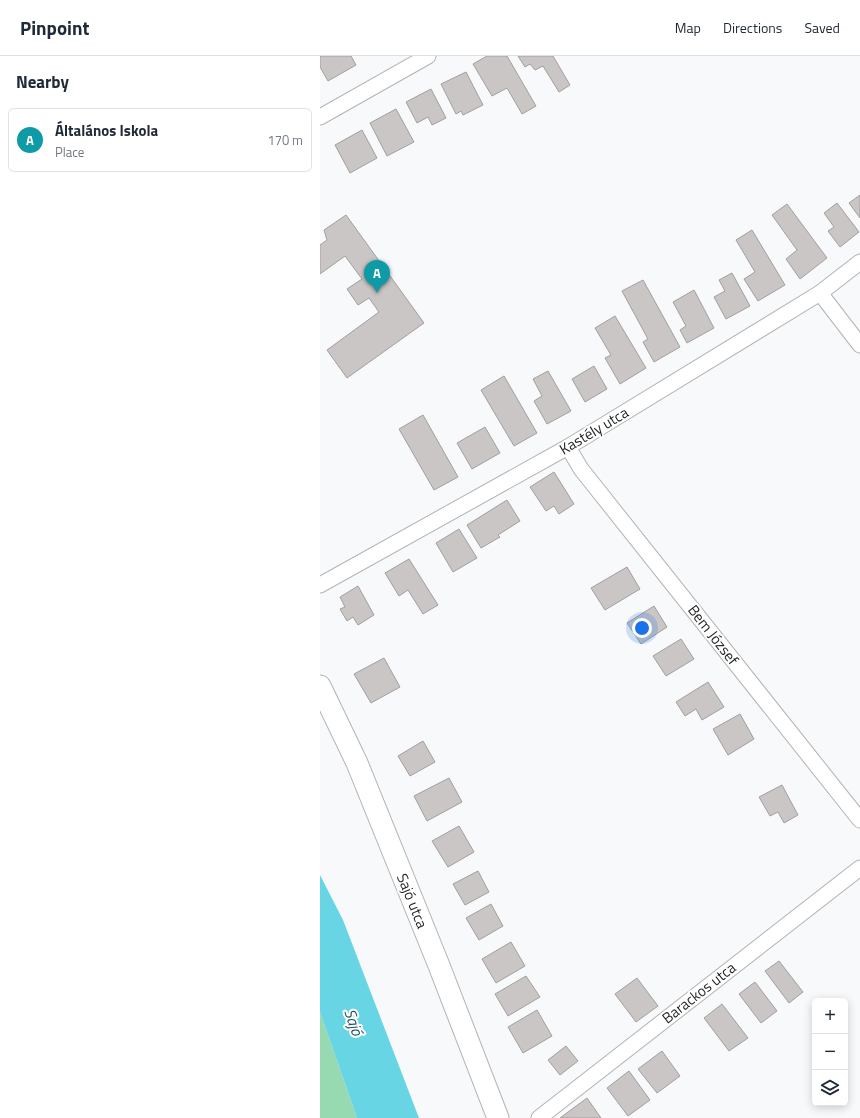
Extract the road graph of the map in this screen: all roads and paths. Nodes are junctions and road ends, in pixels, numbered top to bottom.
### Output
1 (428, 56) edge
2 (320, 118) edge
3 (860, 262) edge
4 (820, 293) junction
5 (860, 345) edge
6 (568, 447) junction
7 (320, 585) edge
8 (320, 686) edge
9 (860, 820) edge
10 (860, 868) edge
11 (498, 1118) edge
12 (539, 1118) edge

1 - 2 street
3 - 4 street, Kastély utca
4 - 5 street
4 - 6 street, Kastély utca
6 - 7 street, Kastély utca
6 - 9 street, Bem József
8 - 11 main road, Sajó utca
10 - 12 street, Barackos utca

